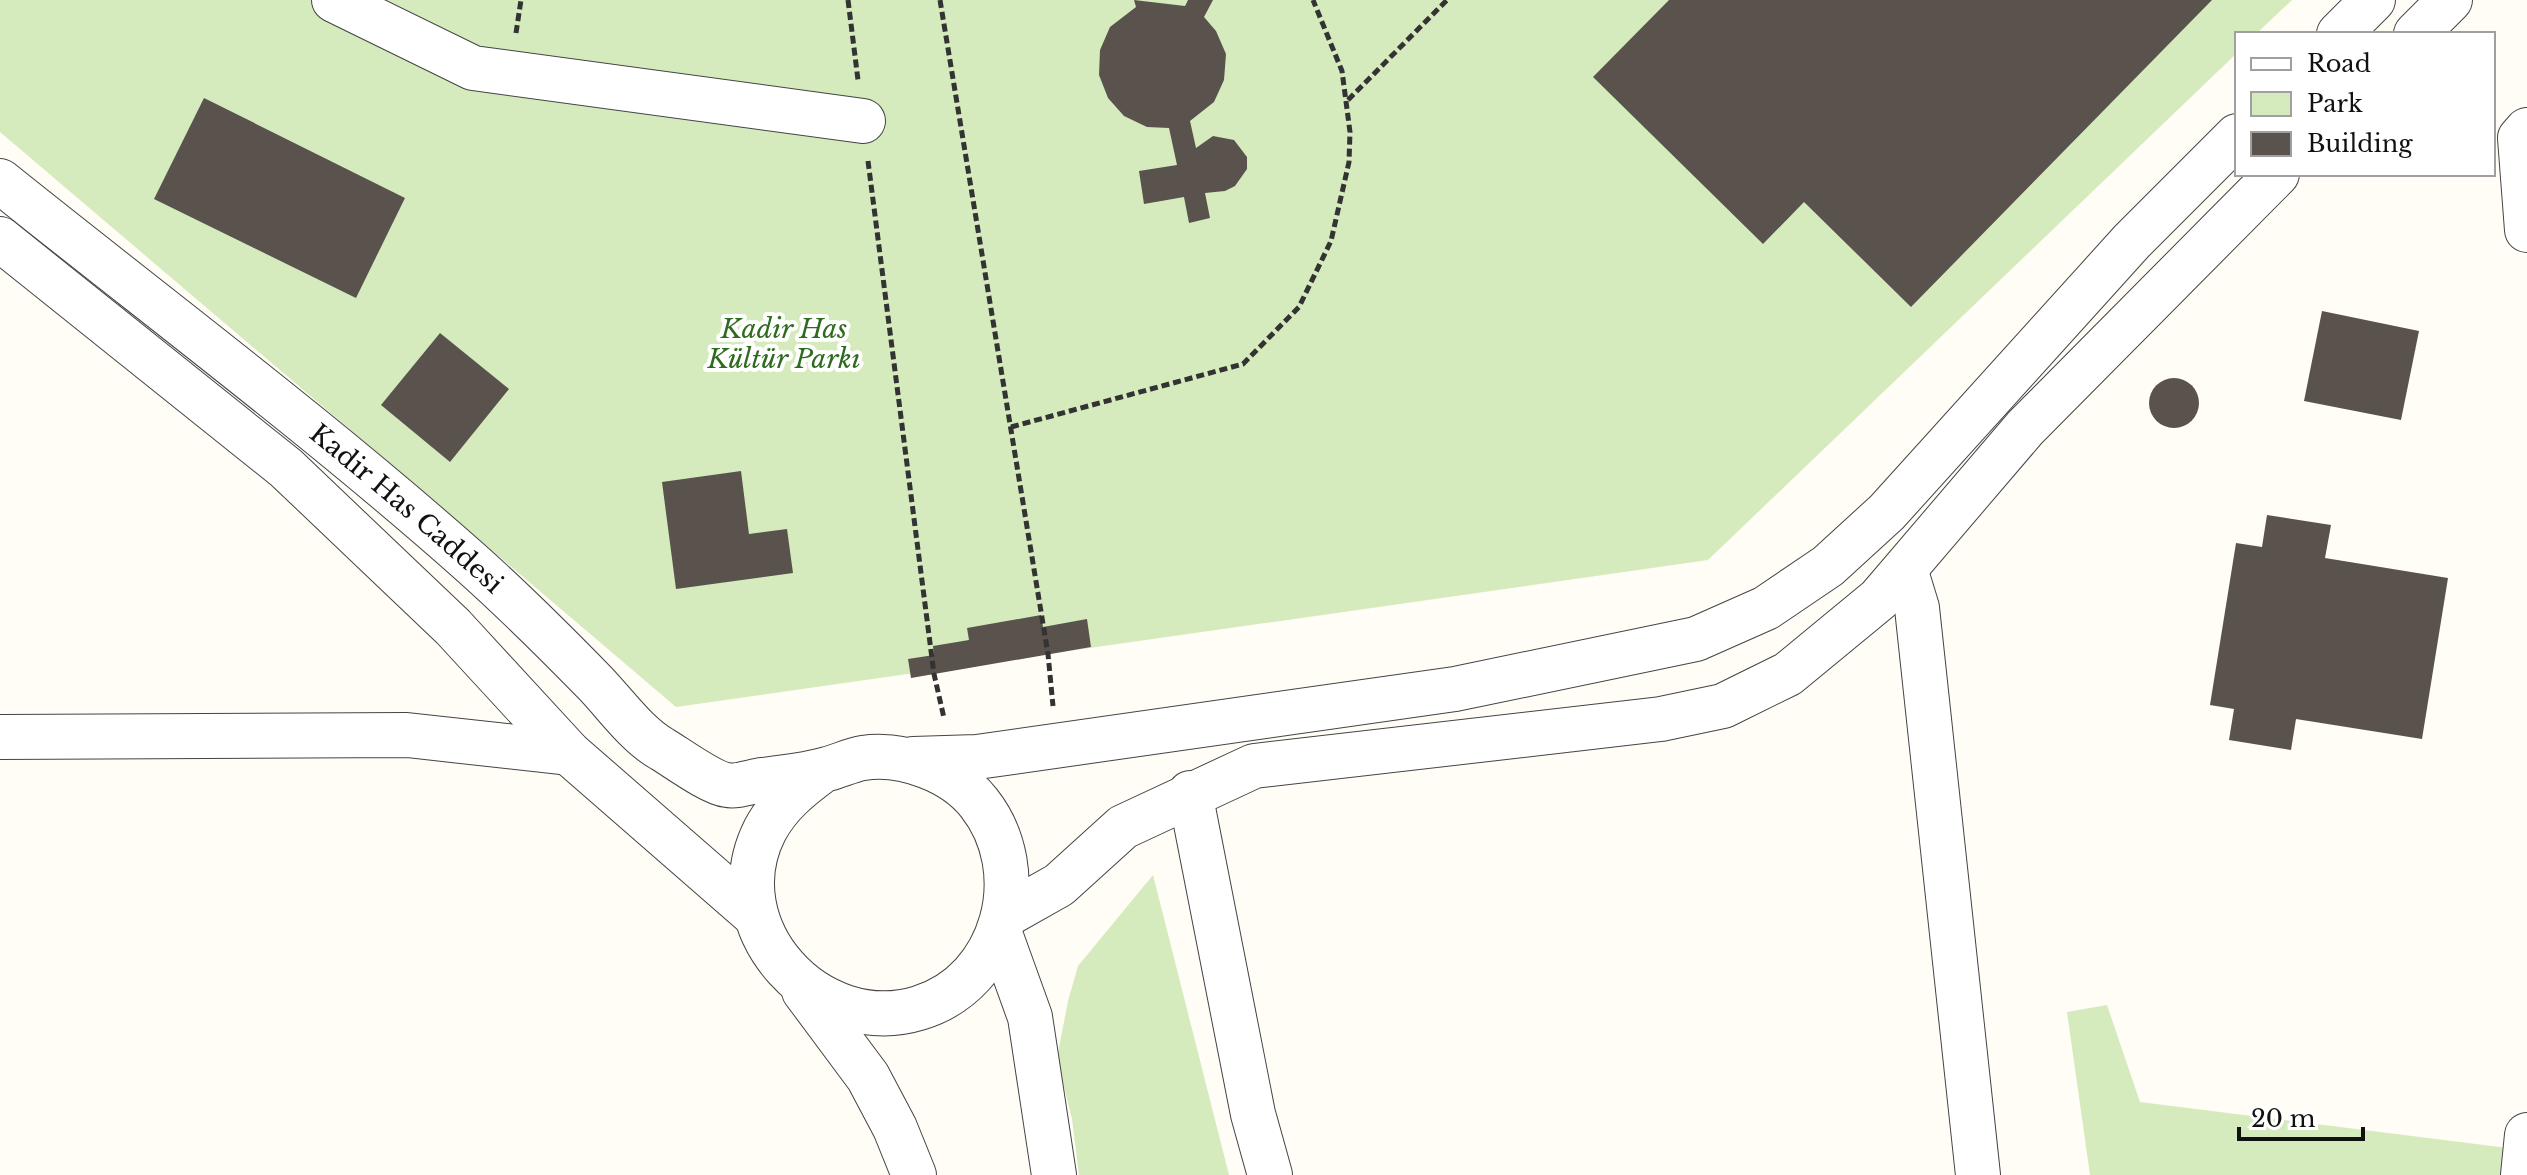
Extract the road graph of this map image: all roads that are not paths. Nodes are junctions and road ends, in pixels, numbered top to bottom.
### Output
1 (334, 0) edge
2 (2373, 0) edge
3 (2450, 0) edge
4 (2341, 32) edge
5 (2418, 32) edge
6 (863, 121) road end
7 (2527, 130) edge
8 (2235, 138) edge
9 (2275, 176) edge
10 (0, 181) edge
11 (2527, 230) edge
12 (0, 239) edge
13 (1906, 572) junction
14 (0, 737) edge
15 (569, 753) junction
16 (905, 759) junction
17 (822, 771) junction
18 (1190, 793) junction
19 (756, 916) junction
20 (1002, 923) junction
21 (800, 986) junction
22 (2527, 1135) edge
23 (914, 1175) edge
24 (1054, 1175) edge
25 (1270, 1175) edge
26 (1978, 1175) edge
27 (2523, 1175) edge

1 - 6 street
2 - 4 street
3 - 5 street
7 - 11 street
8 - 16 street
9 - 13 street
10 - 17 street, Kadir Has Caddesi
12 - 15 street, Kadir Has Caddesi
13 - 18 street
13 - 26 street
14 - 15 street
15 - 19 street, Kadir Has Caddesi
16 - 17 street
16 - 20 street
17 - 19 street
18 - 20 street
18 - 25 street
19 - 21 street
20 - 21 street
20 - 24 street
21 - 23 street
22 - 27 street

